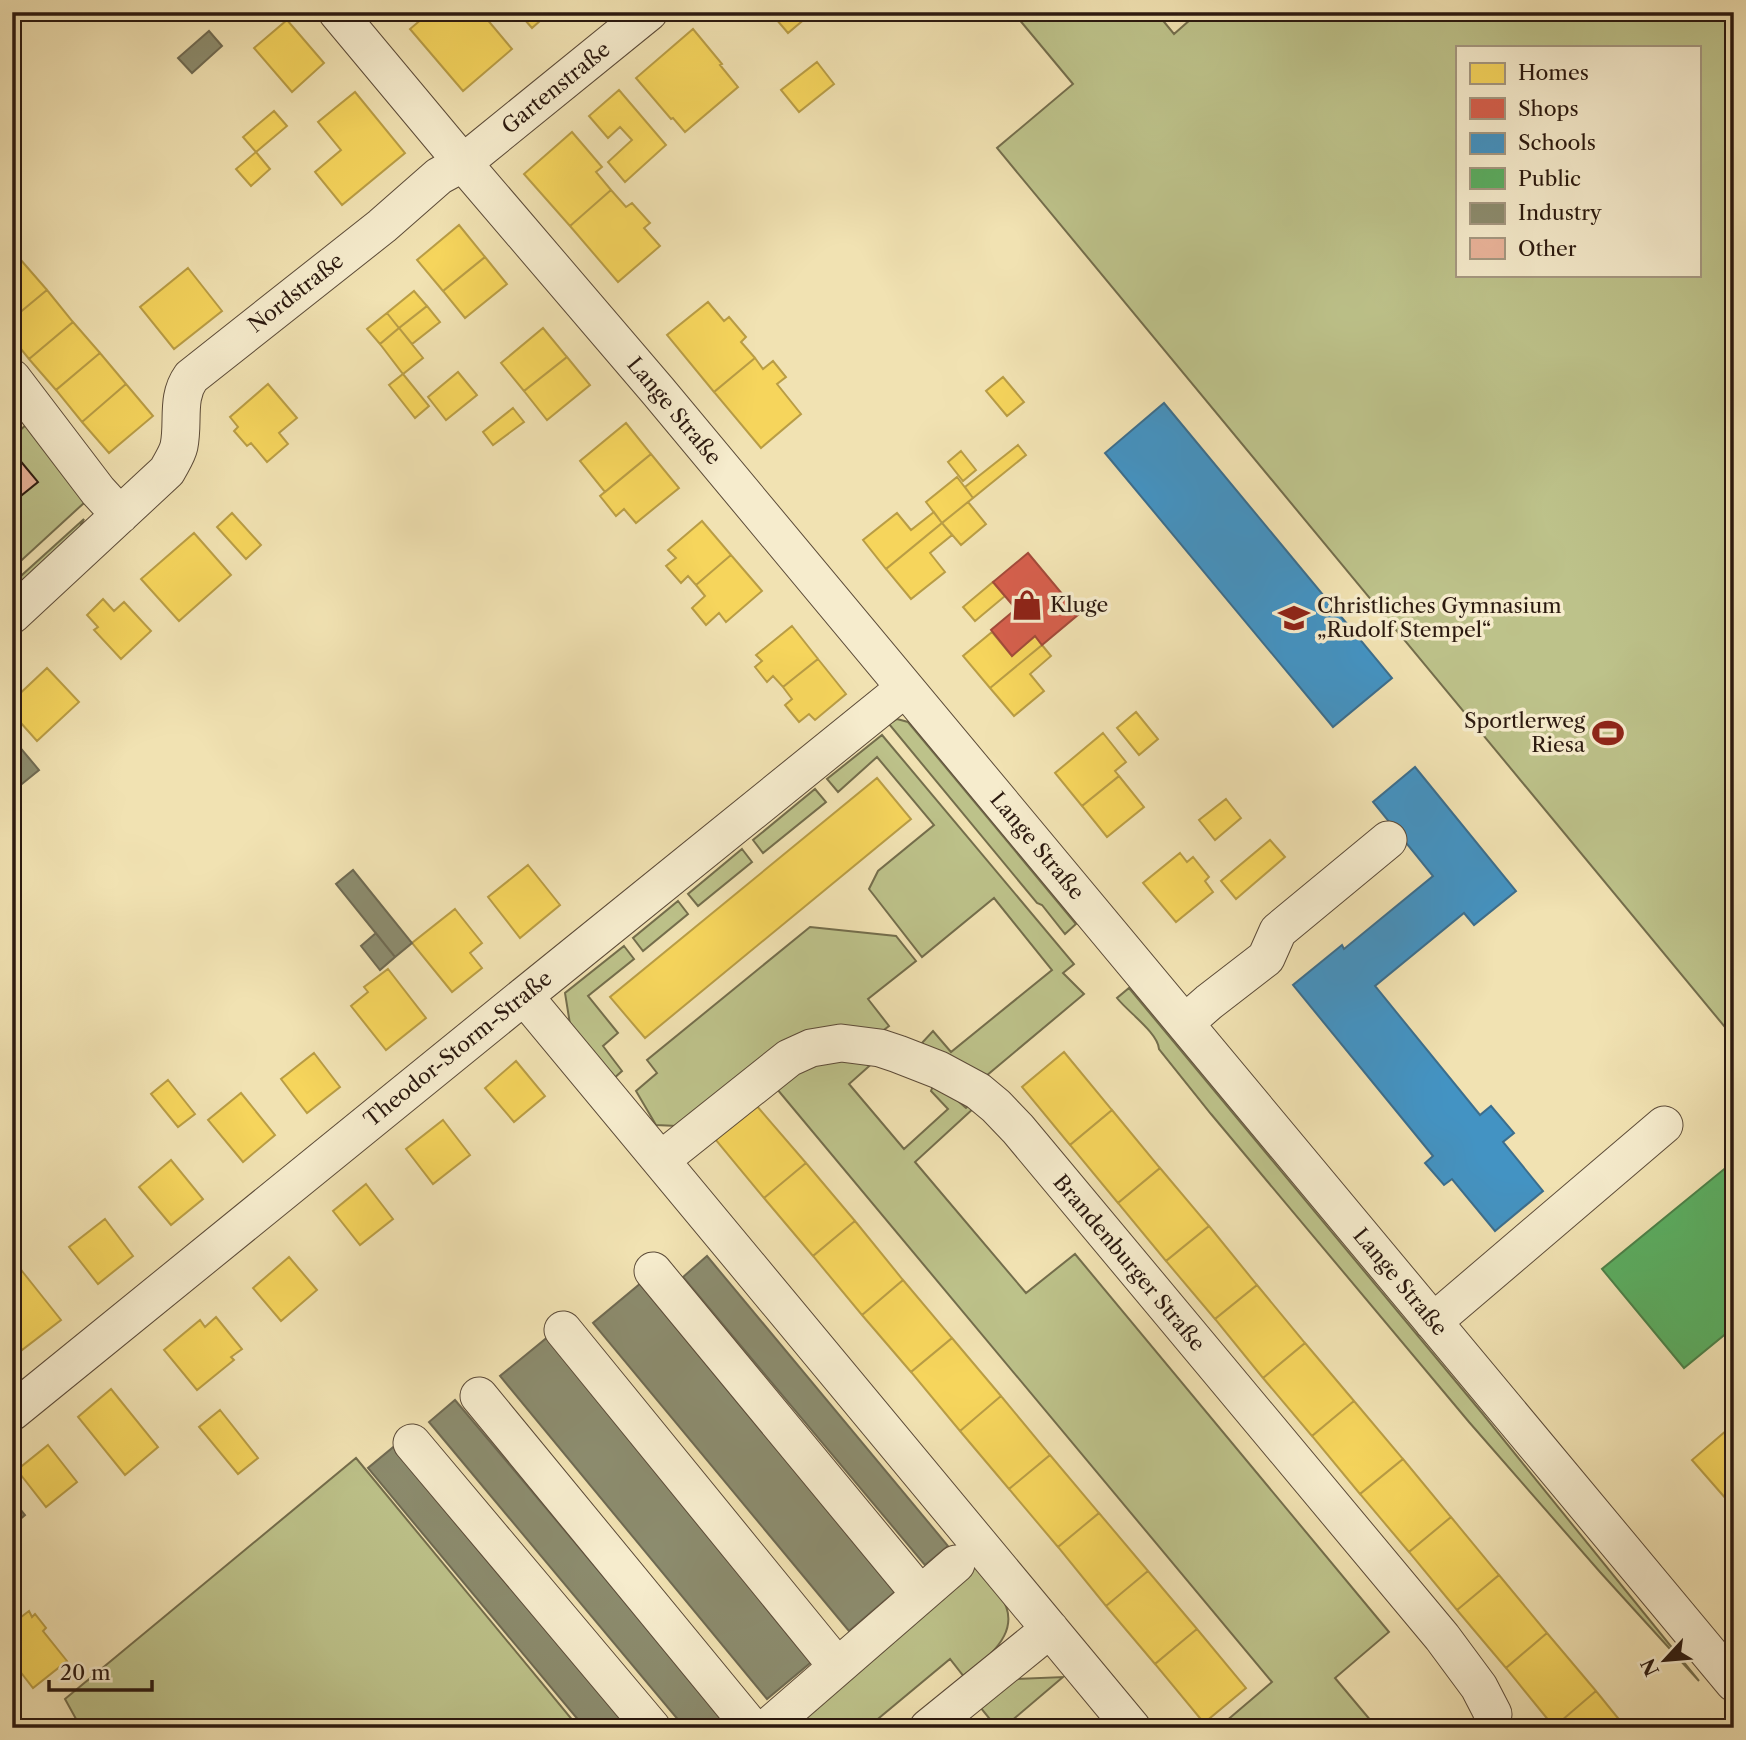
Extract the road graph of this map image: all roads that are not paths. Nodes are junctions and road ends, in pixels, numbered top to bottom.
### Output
1 (337, 12) edge
2 (649, 12) edge
3 (463, 163) junction
4 (12, 378) edge
5 (120, 515) junction
6 (12, 615) edge
7 (905, 688) junction
8 (1388, 840) dead end
9 (524, 996) junction
10 (1185, 1023) junction
11 (1664, 1125) dead end
12 (661, 1160) junction
13 (653, 1271) dead end
14 (1433, 1322) junction
15 (564, 1330) dead end
16 (479, 1396) dead end
17 (12, 1412) edge
18 (412, 1443) dead end
19 (956, 1564) dead end
20 (920, 1594) junction
21 (1050, 1629) junction
22 (837, 1666) junction
23 (1734, 1683) edge
24 (652, 1728) edge
25 (752, 1728) edge
26 (766, 1728) edge
27 (928, 1728) edge
28 (1132, 1728) edge
29 (1491, 1728) edge

1 - 3 street, Lange Straße
2 - 3 street, Gartenstraße
3 - 5 street, Nordstraße
3 - 7 street, Lange Straße
4 - 5 street
5 - 6 street
7 - 9 street, Theodor-Storm-Straße
7 - 10 street, Lange Straße
8 - 10 street
9 - 12 street
9 - 17 street, Theodor-Storm-Straße
10 - 14 street, Lange Straße
11 - 14 street
12 - 21 street
12 - 29 street, Brandenburger Straße
13 - 20 street
14 - 23 street, Lange Straße
15 - 22 street
16 - 25 street
18 - 24 street
19 - 20 street
20 - 22 street
21 - 27 street
21 - 28 street
22 - 26 street

